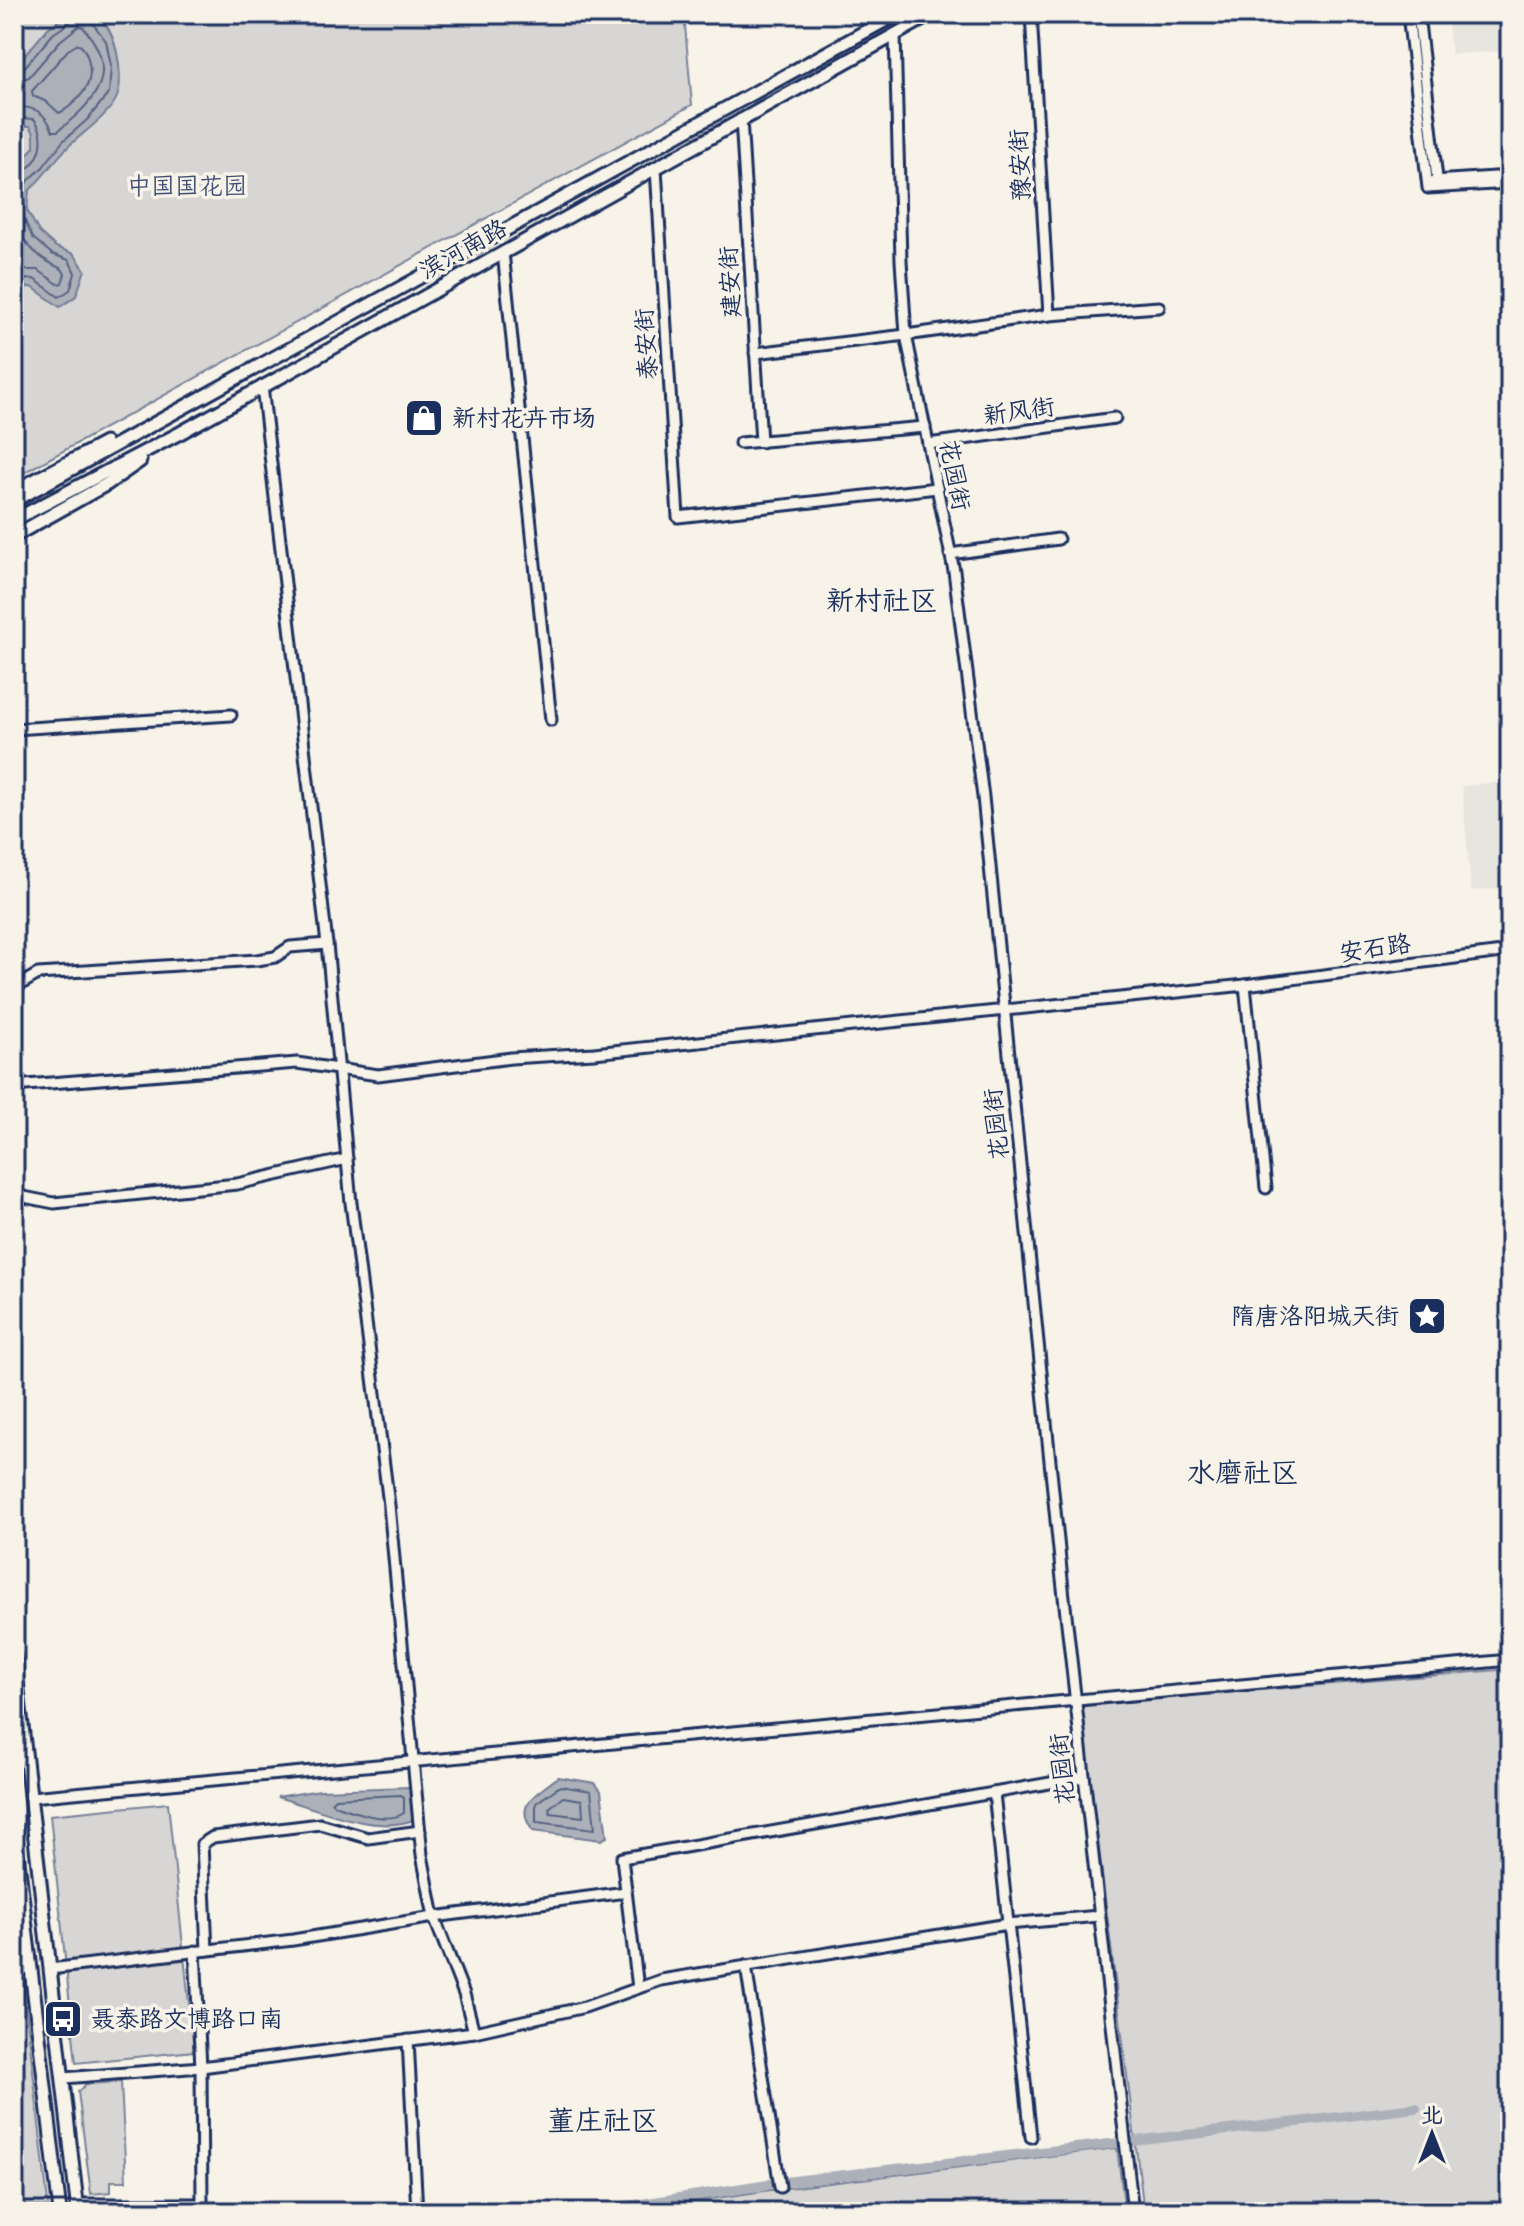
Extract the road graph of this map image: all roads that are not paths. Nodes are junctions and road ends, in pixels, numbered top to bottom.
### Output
1 (897, 14) edge
2 (932, 14) edge
3 (1031, 14) edge
4 (1408, 14) edge
5 (1418, 14) edge
6 (895, 34) junction
7 (741, 119) junction
8 (656, 169) junction
9 (1510, 176) edge
10 (1510, 183) edge
11 (1433, 184) junction
12 (555, 202) junction
13 (564, 219) junction
14 (503, 252) junction
15 (1159, 307) dead end
16 (1049, 315) junction
17 (906, 335) junction
18 (755, 353) junction
19 (262, 386) junction
20 (168, 416) junction
21 (1115, 418) dead end
22 (925, 427) junction
23 (180, 433) junction
24 (761, 442) junction
25 (740, 443) dead end
26 (928, 444) junction
27 (937, 488) junction
28 (14, 491) edge
29 (14, 501) edge
30 (14, 520) edge
31 (14, 536) edge
32 (1058, 539) dead end
33 (950, 554) junction
34 (231, 715) dead end
35 (551, 720) dead end
36 (14, 729) edge
37 (327, 944) junction
38 (1510, 951) edge
39 (1245, 985) junction
40 (14, 993) edge
41 (1005, 1011) junction
42 (339, 1071) junction
43 (14, 1086) edge
44 (347, 1159) junction
45 (1266, 1188) dead end
46 (14, 1195) edge
47 (14, 1656) edge
48 (1510, 1660) edge
49 (1075, 1700) junction
50 (412, 1761) junction
51 (1084, 1777) junction
52 (994, 1793) junction
53 (31, 1797) junction
54 (14, 1827) edge
55 (420, 1831) junction
56 (35, 1839) junction
57 (15, 1842) edge
58 (37, 1858) junction
59 (16, 1860) edge
60 (626, 1892) junction
61 (1099, 1916) junction
62 (434, 1917) junction
63 (1008, 1924) junction
64 (207, 1950) junction
65 (195, 1951) junction
66 (746, 1966) junction
67 (50, 1969) junction
68 (638, 1988) junction
69 (474, 2032) junction
70 (408, 2040) junction
71 (201, 2067) junction
72 (64, 2078) junction
73 (1031, 2137) dead end
74 (780, 2187) dead end
75 (78, 2208) edge
76 (60, 2212) edge
77 (417, 2212) edge
78 (1133, 2212) edge

1 - 12 main road, 滨河南路
2 - 6 main road, 滨河南路
3 - 16 street, 豫安街
4 - 11 street
5 - 11 street
6 - 7 main road, 滨河南路
6 - 17 street, 花园街
7 - 8 main road, 滨河南路
7 - 18 street, 建安街
8 - 13 main road, 滨河南路
8 - 27 street, 泰安街
9 - 11 street
10 - 11 street
12 - 13 main road
12 - 20 main road, 滨河南路
13 - 14 main road, 滨河南路
14 - 19 main road, 滨河南路
14 - 35 street
15 - 16 street
16 - 17 street
17 - 18 street
17 - 22 street, 花园街
18 - 24 street, 建安街
19 - 23 main road, 滨河南路
19 - 37 street
20 - 28 main road
20 - 29 main road, 滨河南路
21 - 26 street, 新风街
22 - 24 street
22 - 26 street, 花园街
23 - 30 main road, 滨河南路
23 - 31 main road
24 - 25 street
26 - 27 street, 花园街
27 - 33 street, 花园街
32 - 33 street
33 - 41 street, 花园街
34 - 36 street
37 - 40 street
37 - 42 street
38 - 39 street, 安石路
39 - 41 street, 安石路
39 - 45 street
41 - 42 street, 安石路
41 - 49 street, 花园街
42 - 43 street, 安石路
42 - 44 street
44 - 46 street
44 - 50 street
47 - 53 main road
48 - 49 street
49 - 50 street
49 - 51 street, 花园街
50 - 53 street
50 - 55 street
51 - 52 street
51 - 61 street, 花园街
52 - 60 street
52 - 63 street
53 - 56 main road
54 - 57 main road
55 - 62 street
55 - 64 street
56 - 57 street
56 - 58 main road
57 - 59 main road
58 - 59 street
58 - 67 main road
59 - 76 main road
60 - 62 street
60 - 68 street
61 - 63 street
61 - 78 street, 花园街
62 - 64 street
62 - 69 street
63 - 66 street
63 - 73 street
64 - 65 street
65 - 67 street
65 - 71 street
66 - 68 street
66 - 74 street
67 - 72 main road
68 - 69 street
69 - 70 street
70 - 71 street
70 - 77 street
71 - 72 street
71 - 75 street
72 - 75 main road

